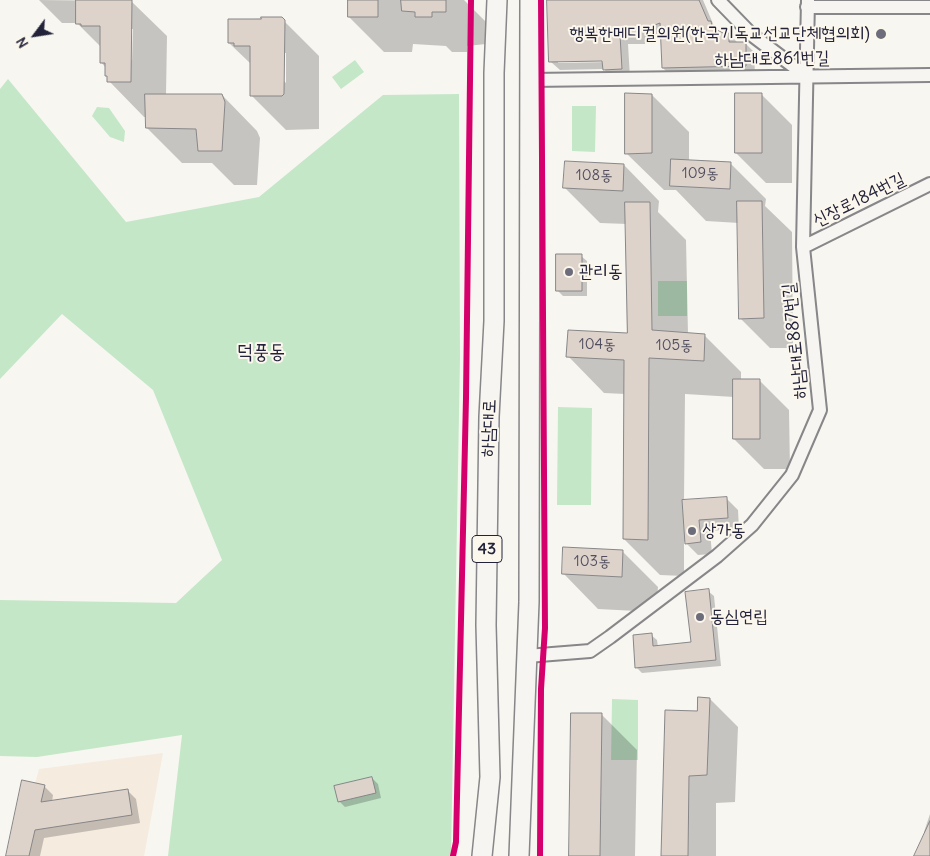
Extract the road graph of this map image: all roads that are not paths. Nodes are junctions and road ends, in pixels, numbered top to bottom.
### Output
1 (496, 0) edge
2 (530, 0) edge
3 (718, 0) edge
4 (808, 3) edge
5 (930, 7) edge
6 (805, 75) junction
7 (930, 75) edge
8 (530, 80) junction
9 (930, 184) edge
10 (803, 247) junction
11 (527, 656) junction
12 (482, 856) edge
13 (519, 856) edge

1 - 12 main road, 하남대로 / 43
2 - 8 main road
3 - 6 street
4 - 5 street
4 - 6 street, 하남대로887번길
6 - 7 street, 하남대로861번길
6 - 8 street, 하남대로861번길
6 - 10 street, 하남대로887번길
8 - 11 main road
9 - 10 street, 신장로184번길
10 - 11 street, 하남대로887번길
11 - 13 main road

